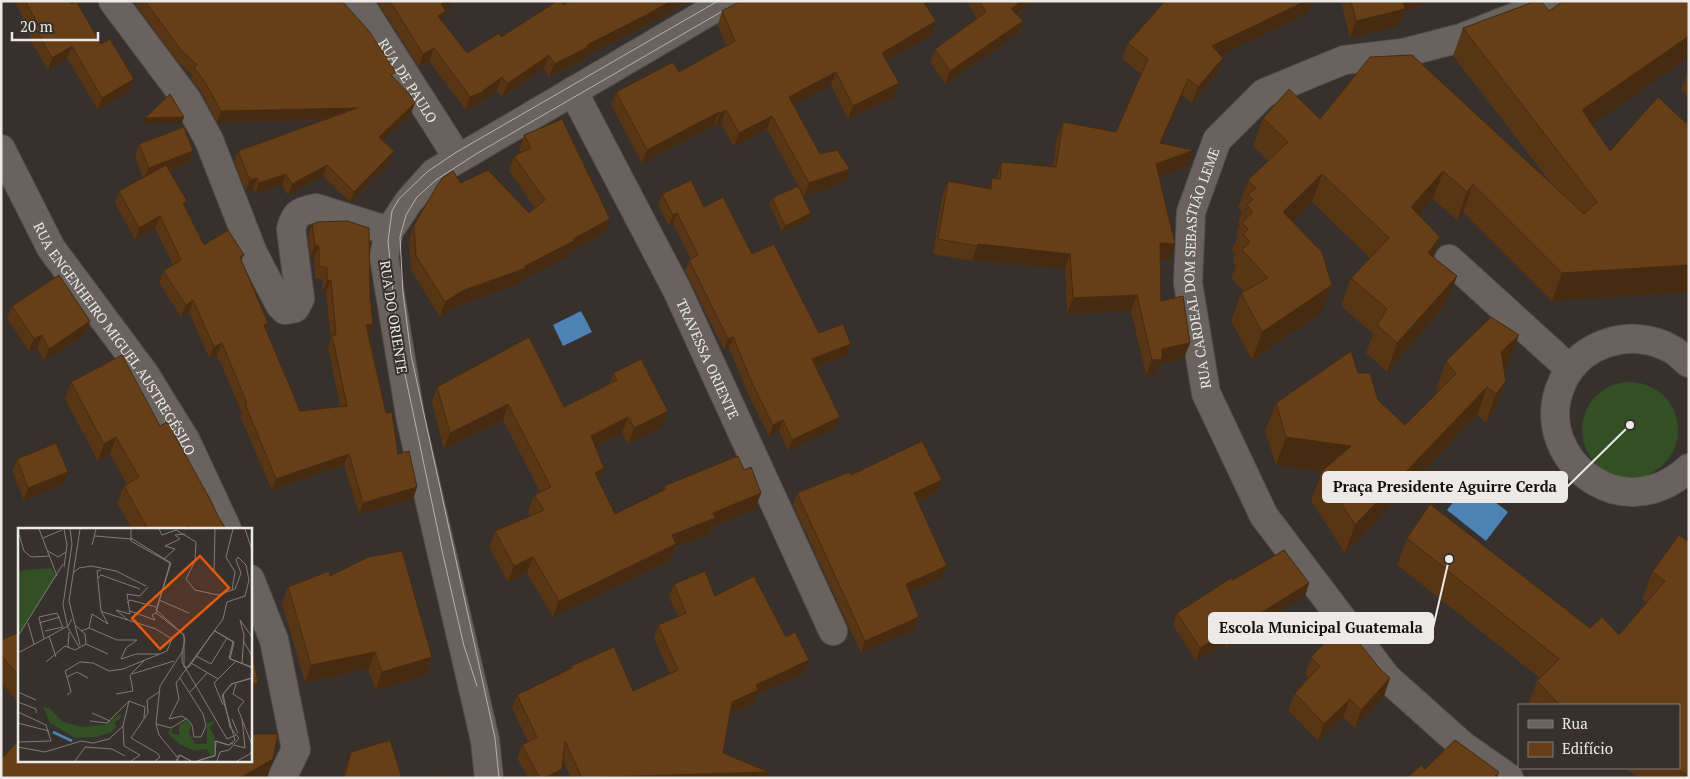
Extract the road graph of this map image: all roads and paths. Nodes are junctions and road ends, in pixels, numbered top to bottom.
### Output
1 (113, 1) edge
2 (358, 1) edge
3 (727, 1) edge
4 (1556, 1) edge
5 (572, 91) junction
6 (1, 149) edge
7 (458, 158) junction
8 (389, 231) junction
9 (1449, 259) dead end
10 (1689, 363) edge
11 (1570, 369) junction
12 (1687, 474) edge
13 (227, 528) edge
14 (251, 582) edge
15 (833, 631) dead end
16 (282, 778) edge
17 (489, 778) edge
18 (1509, 778) edge

1 - 8 street
2 - 7 street, RUA DE PAULO
3 - 5 street, RUA DO ORIENTE
4 - 18 street, RUA CARDEAL DOM SEBASTIÃO LEME
5 - 7 street, RUA DO ORIENTE
5 - 15 street, TRAVESSA ORIENTE
6 - 13 street, RUA ENGENHEIRO MIGUEL AUSTREGÉSILO
7 - 8 street, RUA DO ORIENTE
8 - 17 street, RUA DO ORIENTE
9 - 11 street
10 - 11 street
11 - 12 street
14 - 16 street

